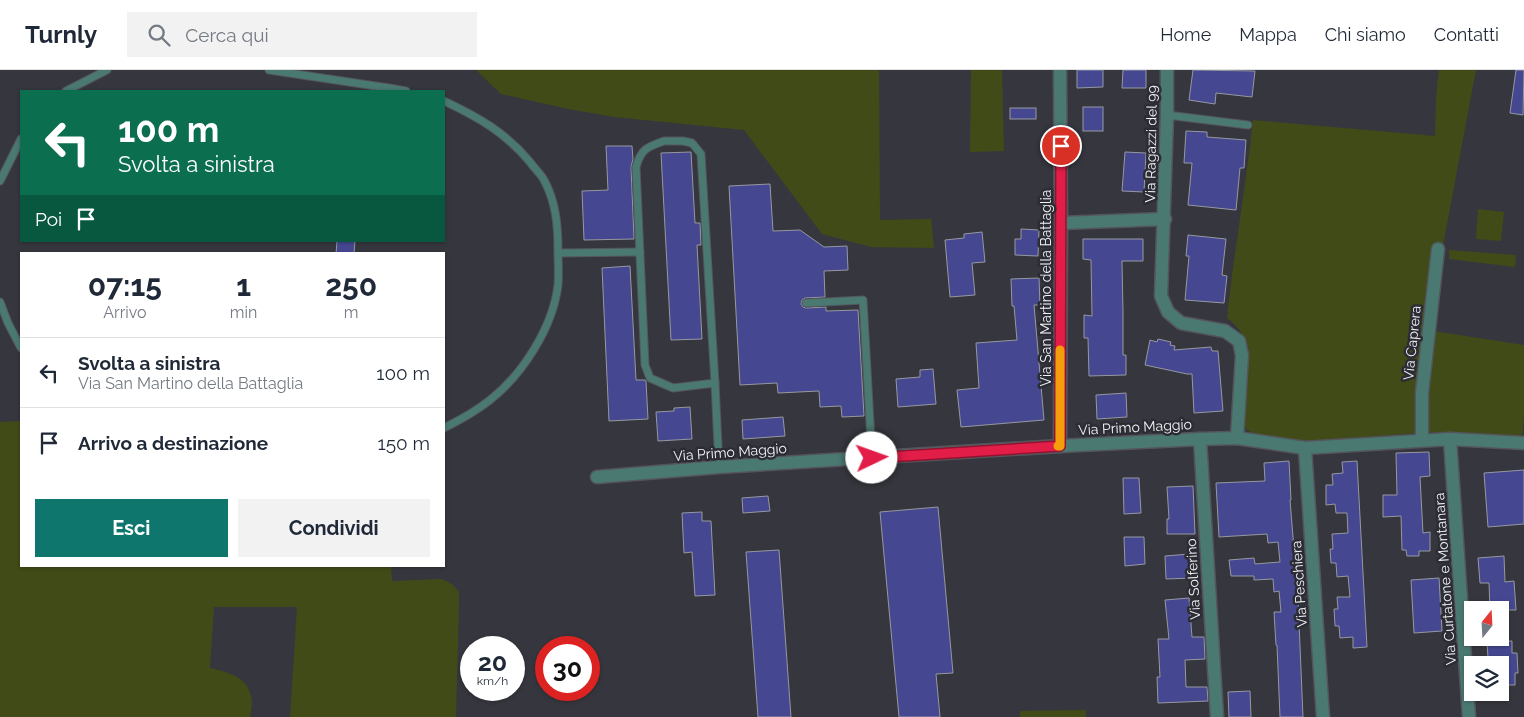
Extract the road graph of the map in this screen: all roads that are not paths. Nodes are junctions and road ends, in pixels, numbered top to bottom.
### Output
1 (107, 70) edge
2 (269, 70) edge
3 (1060, 70) edge
4 (1167, 70) edge
5 (68, 90) edge
6 (400, 90) edge
7 (445, 101) edge
8 (1167, 115) junction
9 (1248, 125) dead end
10 (20, 141) edge
11 (0, 181) edge
12 (1165, 219) junction
13 (1061, 223) junction
14 (1438, 250) dead end
15 (640, 252) junction
16 (558, 253) junction
17 (0, 302) edge
18 (806, 303) dead end
19 (20, 346) edge
20 (715, 383) junction
21 (445, 427) edge
22 (1237, 438) junction
23 (1450, 438) junction
24 (1200, 439) junction
25 (1422, 440) junction
26 (1524, 444) edge
27 (1060, 446) junction
28 (1305, 448) junction
29 (872, 458) junction
30 (719, 467) junction
31 (597, 477) dead end
32 (1217, 717) edge
33 (1323, 717) edge
34 (1469, 717) edge

1 - 5 lane
2 - 6 lane
3 - 13 street, Via San Martino della Battaglia
4 - 8 street, Via Ragazzi del 99
7 - 16 lane
8 - 9 lane
8 - 12 street, Via Ragazzi del 99
10 - 11 lane
12 - 13 street
12 - 22 street, Via Ragazzi del 99
13 - 27 street, Via San Martino della Battaglia
14 - 25 street, Via Caprera
15 - 16 lane
15 - 20 lane
15 - 20 lane
16 - 21 lane
17 - 19 lane
18 - 29 lane
20 - 30 lane
22 - 24 street, Via Primo Maggio
22 - 28 street, Via Primo Maggio
23 - 25 street, Via Primo Maggio
23 - 26 street, Via Primo Maggio
23 - 34 street, Via Curtatone e Montanara
24 - 27 street, Via Primo Maggio
24 - 32 street, Via Solferino
25 - 28 street, Via Primo Maggio
27 - 29 street, Via Primo Maggio
28 - 33 street, Via Peschiera
29 - 30 street, Via Primo Maggio
30 - 31 street, Via Primo Maggio

